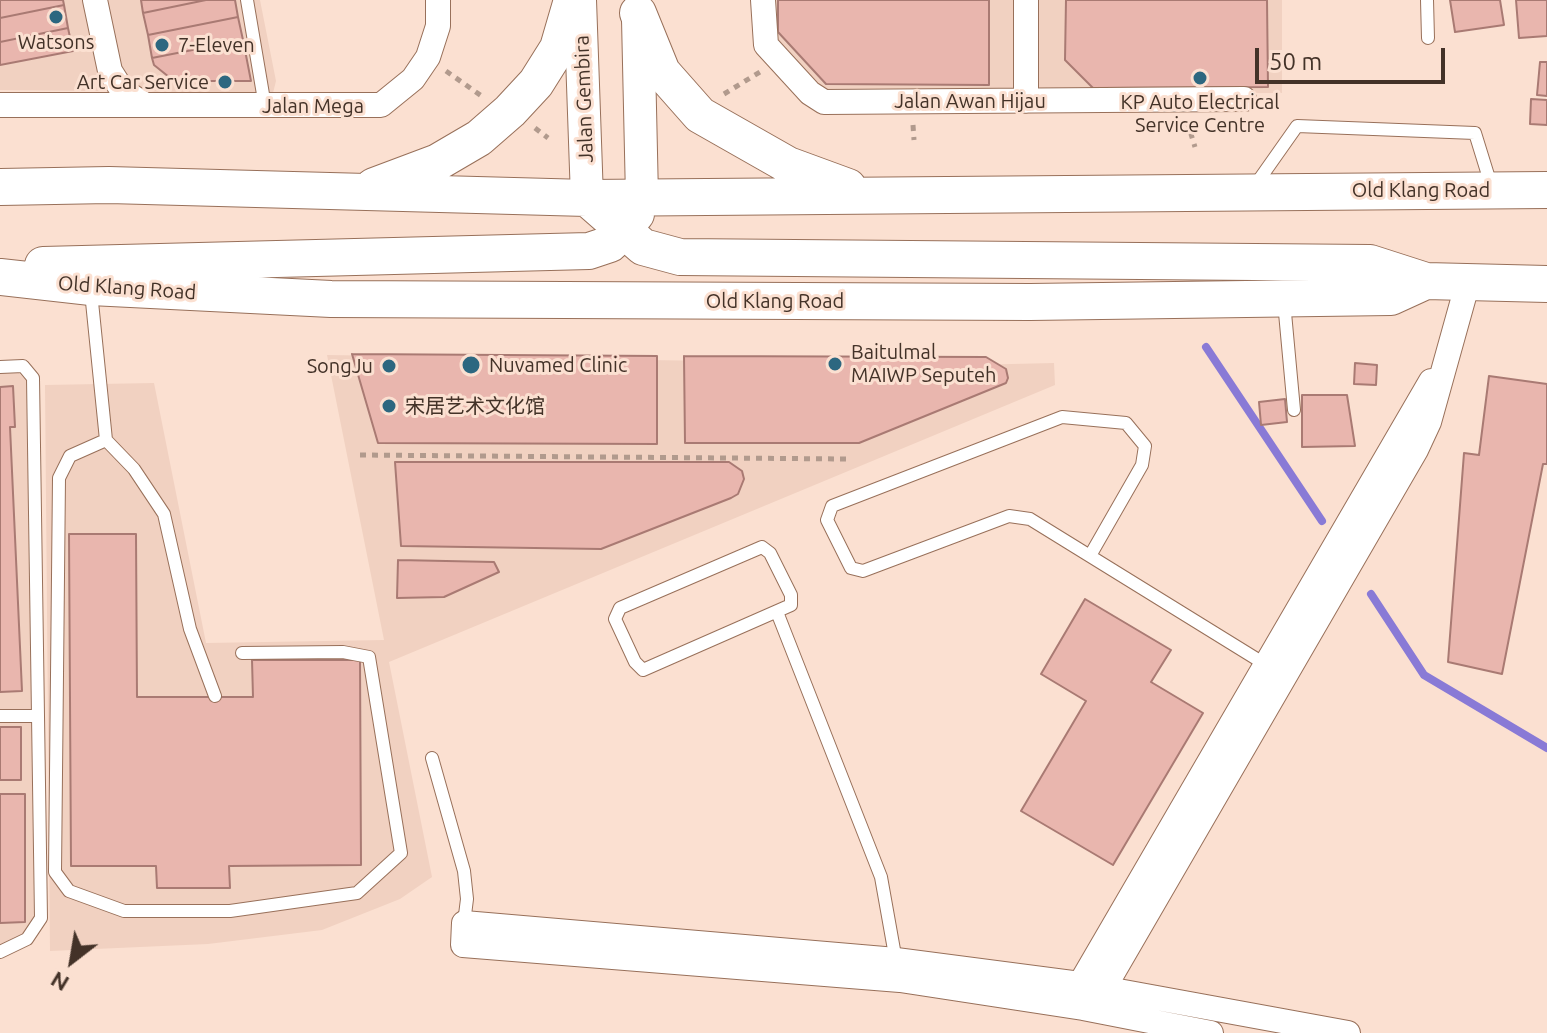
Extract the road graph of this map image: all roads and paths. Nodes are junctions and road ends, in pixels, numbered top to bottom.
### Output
1 (95, 0) edge
2 (247, 0) edge
3 (438, 0) edge
4 (572, 0) edge
5 (580, 0) edge
6 (763, 0) edge
7 (1026, 0) edge
8 (1427, 0) edge
9 (638, 6) edge
10 (1428, 38) dead end
11 (779, 60) junction
12 (110, 71) junction
13 (449, 74) dead end
14 (467, 86) dead end
15 (717, 99) dead end
16 (1244, 99) dead end
17 (1026, 101) junction
18 (144, 104) junction
19 (0, 105) edge
20 (79, 105) junction
21 (265, 106) junction
22 (0, 187) edge
23 (1252, 190) junction
24 (1493, 190) junction
25 (1547, 190) edge
26 (353, 193) junction
27 (869, 194) junction
28 (642, 197) junction
29 (587, 198) junction
30 (623, 231) junction
31 (0, 276) edge
32 (1426, 281) junction
33 (1468, 282) junction
34 (1547, 284) edge
35 (91, 287) junction
36 (1284, 298) junction
37 (0, 367) edge
38 (1294, 410) dead end
39 (106, 440) junction
40 (360, 455) dead end
41 (846, 459) dead end
42 (1091, 554) junction
43 (777, 612) junction
44 (242, 653) dead end
45 (1277, 672) junction
46 (215, 696) dead end
47 (0, 716) edge
48 (36, 716) junction
49 (432, 758) dead end
50 (464, 923) joint
51 (0, 952) edge
52 (898, 970) junction
53 (1089, 993) junction
54 (1211, 1033) edge
55 (1348, 1033) edge

1 - 12 street
2 - 21 lane
3 - 21 street, Jalan Mega
4 - 26 main road
5 - 29 main road, Jalan Gembira
6 - 11 street, Jalan Awan Hijau
7 - 17 street
8 - 10 lane
9 - 27 main road
9 - 28 main road
11 - 15 path
11 - 17 street, Jalan Awan Hijau
12 - 18 street
12 - 20 street
13 - 14 path
16 - 17 street, Jalan Awan Hijau
18 - 20 street, Jalan Mega
18 - 21 street, Jalan Mega
19 - 20 street, Jalan Mega
22 - 26 main road, Old Klang Road
23 - 24 main road, Old Klang Road
23 - 24 lane
23 - 27 main road, Old Klang Road
24 - 25 main road, Old Klang Road
26 - 29 main road, Old Klang Road
27 - 28 main road, Old Klang Road
28 - 29 main road, Old Klang Road
28 - 30 main road
29 - 30 main road
30 - 31 main road
30 - 32 main road
31 - 35 main road, Old Klang Road
32 - 33 main road, Old Klang Road
32 - 36 main road, Old Klang Road
33 - 34 main road, Old Klang Road
33 - 45 street
35 - 36 main road, Old Klang Road
35 - 39 lane
36 - 38 lane
37 - 48 lane
39 - 44 lane
39 - 46 lane
40 - 41 path
42 - 42 lane
42 - 45 lane
43 - 43 lane
43 - 52 lane
45 - 53 street
47 - 48 lane
48 - 51 lane
49 - 50 lane
50 - 52 street
52 - 53 street
53 - 54 street
53 - 55 street

